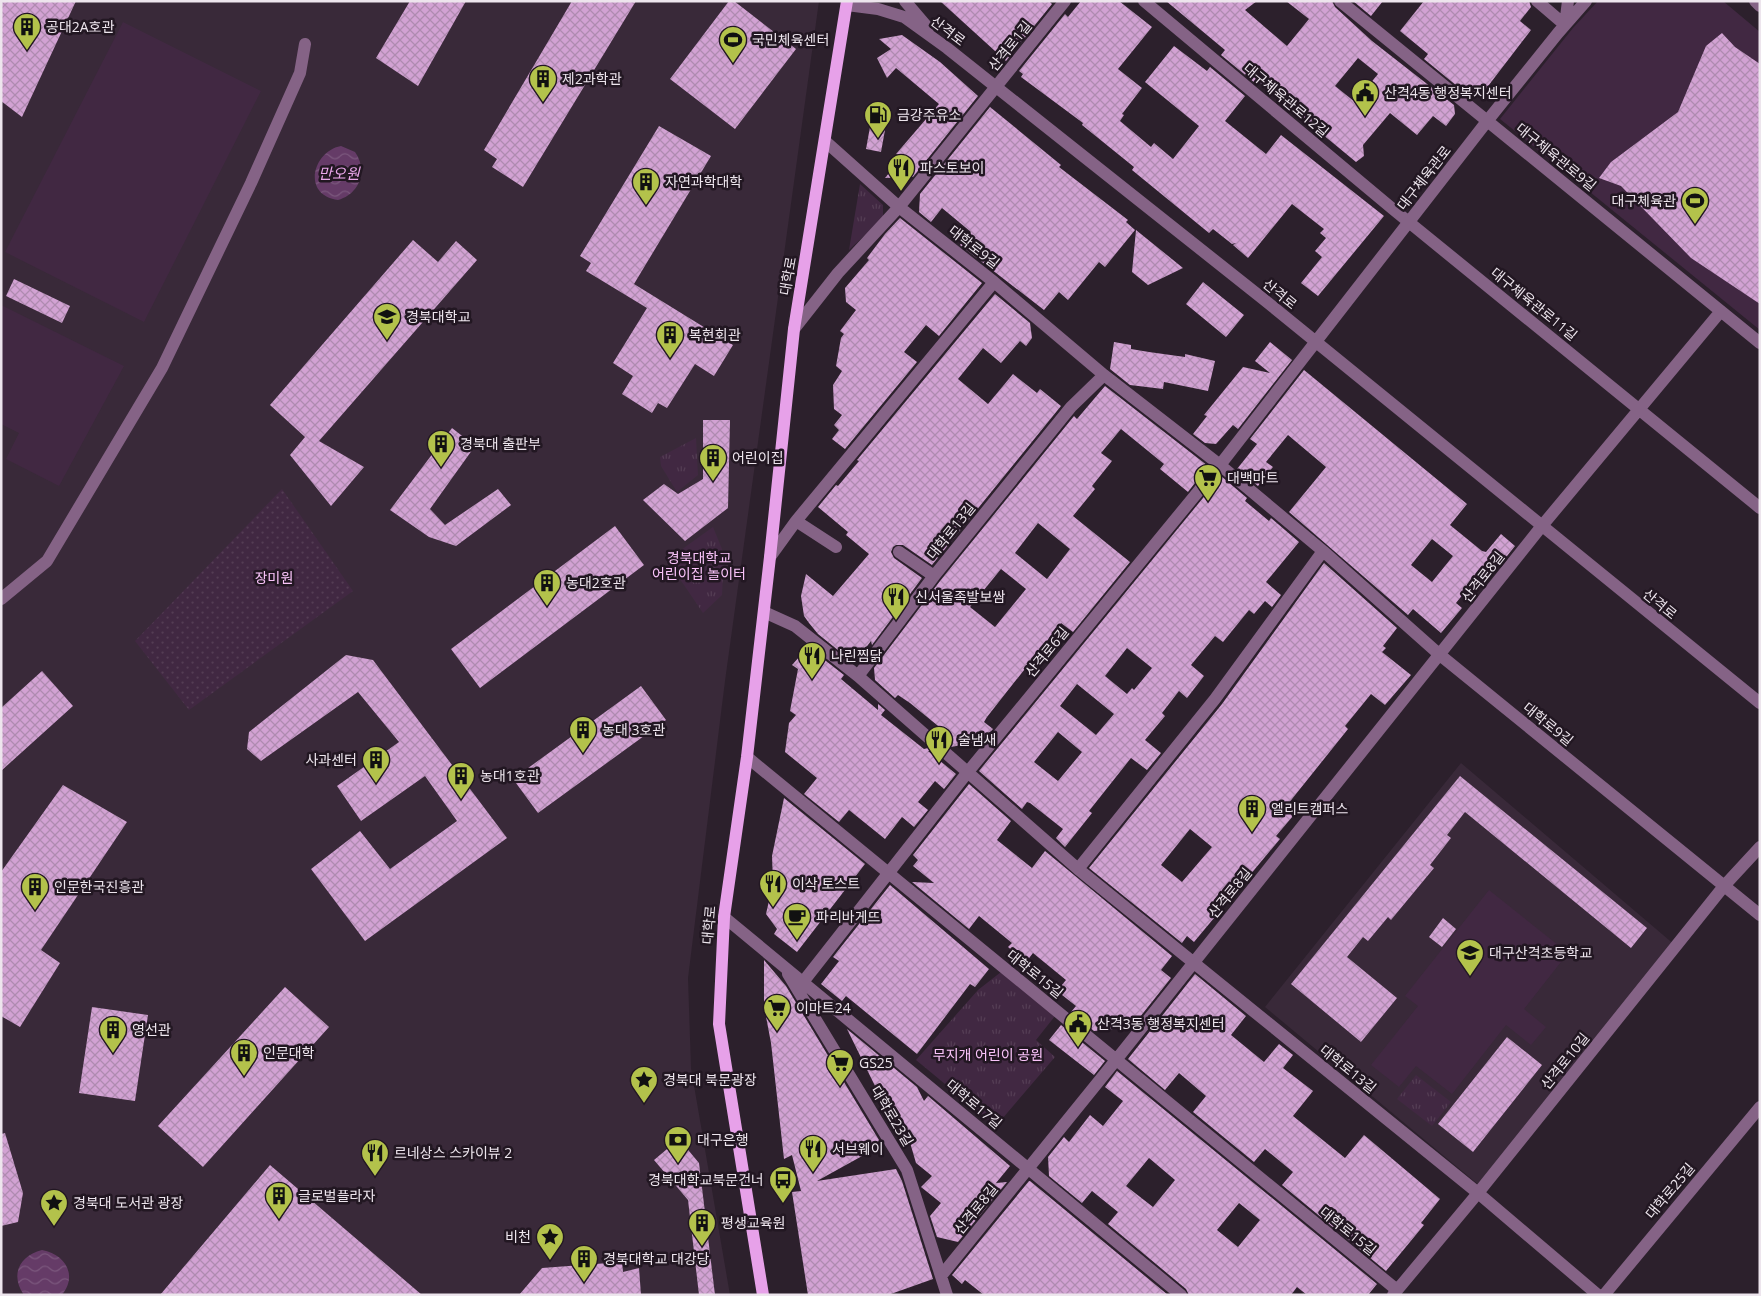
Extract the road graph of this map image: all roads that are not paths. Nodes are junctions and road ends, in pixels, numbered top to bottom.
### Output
1 (905, 1) edge
2 (1065, 1) edge
3 (1144, 1) edge
4 (1340, 1) edge
5 (1537, 1) edge
6 (1568, 1) edge
7 (1586, 1) edge
8 (1754, 1) edge
9 (847, 3) edge
10 (1760, 6) edge
11 (1561, 29) junction
12 (305, 44) dead end
13 (947, 48) junction
14 (997, 87) junction
15 (1488, 120) junction
16 (826, 142) junction
17 (899, 207) junction
18 (1409, 222) junction
19 (994, 282) junction
20 (1721, 312) junction
21 (794, 329) junction
22 (1314, 341) junction
23 (1760, 343) edge
24 (1104, 375) junction
25 (1639, 409) junction
26 (1220, 465) junction
27 (1760, 508) edge
28 (796, 521) junction
29 (1541, 527) junction
30 (836, 547) dead end
31 (1323, 551) junction
32 (899, 552) dead end
33 (770, 557) junction
34 (934, 576) junction
35 (1, 599) edge
36 (764, 612) junction
37 (1440, 656) junction
38 (858, 676) junction
39 (1760, 703) edge
40 (747, 757) junction
41 (967, 773) junction
42 (1760, 847) edge
43 (1078, 869) junction
44 (889, 874) junction
45 (1724, 886) junction
46 (1760, 915) edge
47 (724, 917) junction
48 (1194, 963) junction
49 (783, 966) junction
50 (803, 982) junction
51 (1116, 1060) junction
52 (1760, 1107) edge
53 (1028, 1169) junction
54 (1478, 1193) junction
55 (941, 1276) junction
56 (1395, 1292) edge
57 (948, 1293) edge
58 (763, 1295) edge
59 (1181, 1295) edge
60 (1598, 1295) edge
61 (1604, 1295) edge

1 - 13 street
2 - 14 street, 산격로1길
3 - 18 street, 대구체육관로12길
4 - 15 street, 대구체육관로9길
5 - 11 street
6 - 11 street
7 - 11 street, 대구체육관로
8 - 10 street
9 - 13 street, 산격로
9 - 16 main road, 대학로
11 - 15 street, 대구체육관로
12 - 35 street
13 - 14 street, 산격로
14 - 17 street
14 - 22 street, 산격로
15 - 18 street, 대구체육관로
15 - 20 street, 대구체육관로9길
16 - 17 street, 대학로9길
16 - 21 main road, 대학로
17 - 19 street, 대학로9길
17 - 21 street
18 - 22 street, 대구체육관로
18 - 25 street, 대구체육관로11길
19 - 24 street, 대학로9길
19 - 28 street, 대학로
20 - 23 street, 대구체육관로9길
20 - 25 street
21 - 33 main road, 대학로
22 - 26 street, 산격로6길
22 - 29 street, 산격로
24 - 26 street, 대학로9길
24 - 34 street, 대학로13길
25 - 27 street, 대구체육관로11길
25 - 29 street
26 - 31 street, 대학로9길
26 - 41 street, 산격로6길
28 - 30 street
28 - 33 street, 대학로
29 - 37 street, 산격로8길
29 - 39 street, 산격로
31 - 37 street, 대학로9길
31 - 43 street
32 - 34 street
33 - 36 main road, 대학로
34 - 38 street, 대학로13길
36 - 38 street, 대학로13길
36 - 40 main road, 대학로
37 - 45 street, 대학로9길
37 - 48 street, 산격로8길
38 - 41 street, 대학로13길
40 - 44 street, 대학로15길
40 - 47 main road, 대학로
41 - 43 street, 대학로13길
41 - 44 street, 산격로6길
42 - 45 street, 산격로10길
43 - 48 street, 대학로13길
44 - 50 street, 산격로6길
44 - 51 street, 대학로15길
45 - 46 street, 대학로9길
45 - 54 street, 산격로10길
47 - 49 street, 대학로17길
47 - 58 main road, 대학로
48 - 51 street, 산격로8길
48 - 54 street, 대학로13길
49 - 50 street, 대학로17길
49 - 55 street, 대학로23길
50 - 53 street, 대학로17길
51 - 53 street, 산격로8길
51 - 56 street, 대학로15길
52 - 61 street, 대학로25길
53 - 55 street, 산격로8길
53 - 59 street, 대학로17길
54 - 56 street, 산격로10길
54 - 60 street, 대학로13길
55 - 57 street, 대학로23길

